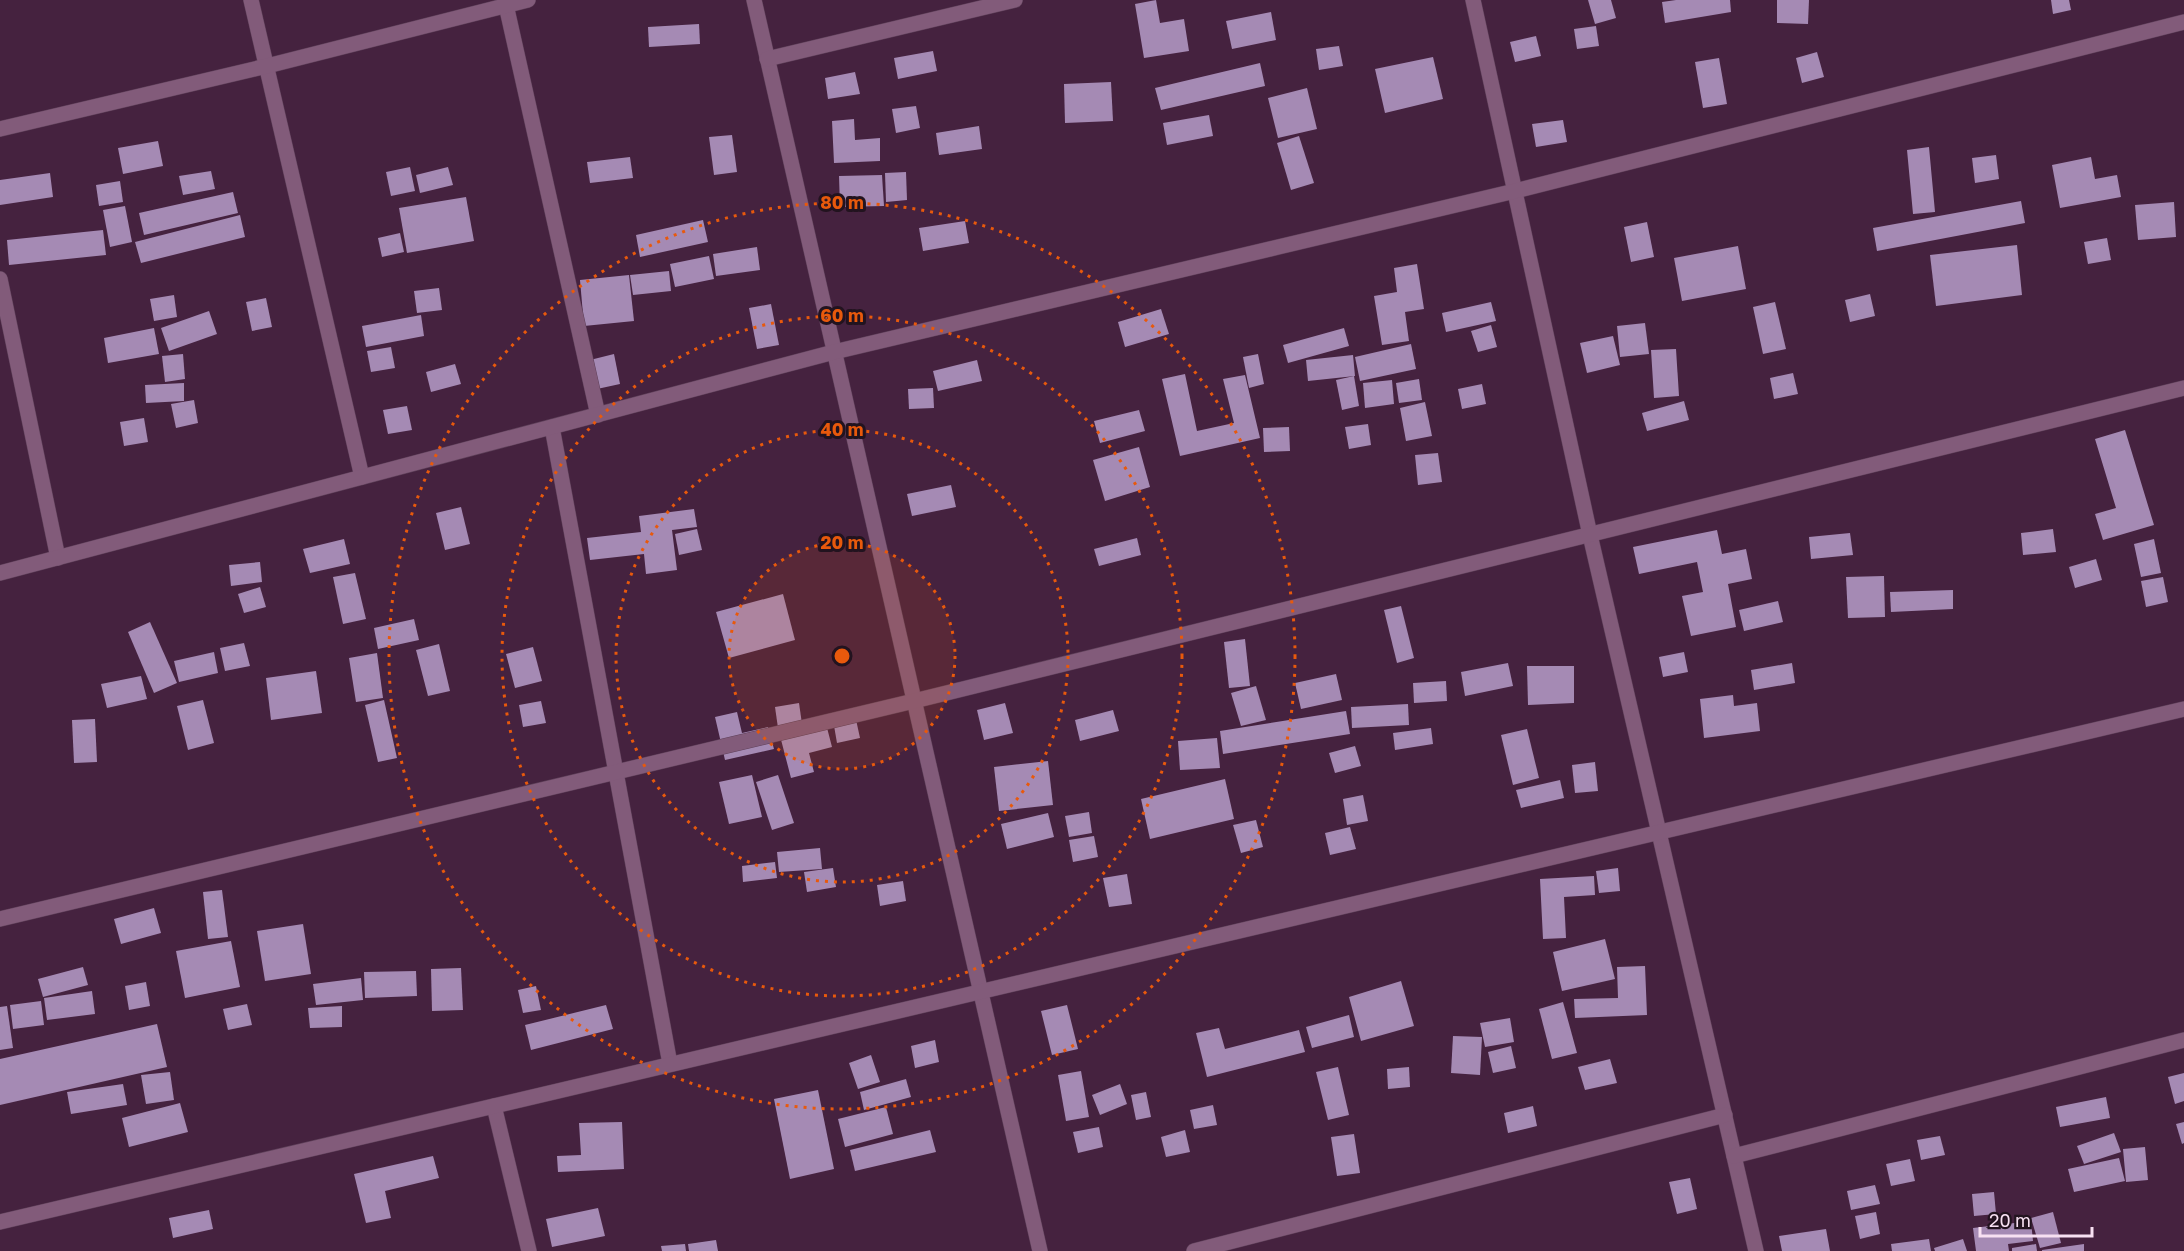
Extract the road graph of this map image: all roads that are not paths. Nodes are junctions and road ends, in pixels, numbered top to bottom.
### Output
1 (251, 0) edge
2 (528, 0) edge
3 (754, 0) edge
4 (1015, 0) edge
5 (1473, 0) edge
6 (506, 5) junction
7 (2184, 22) edge
8 (767, 59) junction
9 (267, 66) junction
10 (0, 129) edge
11 (1515, 191) junction
12 (0, 279) edge
13 (834, 352) junction
14 (2184, 388) edge
15 (598, 414) junction
16 (552, 427) junction
17 (362, 477) junction
18 (1590, 535) junction
19 (58, 558) junction
20 (0, 573) edge
21 (914, 701) junction
22 (2184, 709) edge
23 (616, 773) junction
24 (1659, 832) junction
25 (0, 919) edge
26 (981, 992) junction
27 (2184, 1040) edge
28 (670, 1064) junction
29 (494, 1106) junction
30 (1725, 1115) junction
31 (1734, 1156) junction
32 (0, 1222) edge
33 (528, 1251) edge
34 (1040, 1251) edge
35 (1194, 1251) edge
36 (1756, 1251) edge

1 - 9 street
2 - 6 street
3 - 8 street
4 - 8 street
5 - 11 street
6 - 9 street
6 - 15 street
7 - 11 street
8 - 13 street
9 - 10 street
9 - 17 street
11 - 13 street
11 - 18 street
12 - 19 street
13 - 15 street
13 - 21 street
14 - 18 street
15 - 16 street
16 - 17 street
16 - 23 street
17 - 19 street
18 - 21 street
18 - 24 street
19 - 20 street
21 - 23 street
21 - 26 street
22 - 24 street
23 - 25 street
23 - 28 street
24 - 26 street
24 - 30 street
26 - 28 street
26 - 34 street
27 - 31 street
28 - 29 street
29 - 32 street
29 - 33 street
30 - 31 street
30 - 35 street
31 - 36 street

